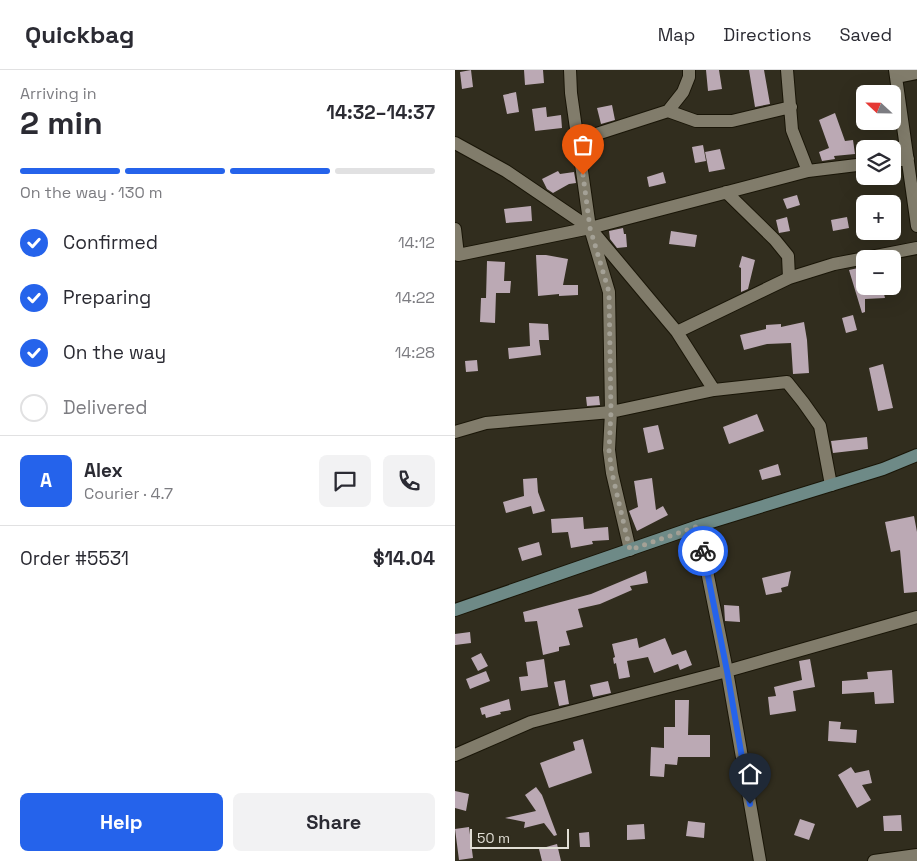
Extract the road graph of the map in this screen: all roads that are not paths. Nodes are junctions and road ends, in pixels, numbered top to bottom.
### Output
1 (570, 70) edge
2 (689, 70) edge
3 (787, 70) edge
4 (917, 73) edge
5 (895, 74) edge
6 (791, 107) junction
7 (667, 112) junction
8 (578, 140) junction
9 (455, 143) edge
10 (908, 159) junction
11 (901, 160) edge
12 (856, 165) edge
13 (808, 171) junction
14 (726, 192) junction
15 (917, 226) edge
16 (590, 228) junction
17 (455, 229) edge
18 (917, 248) edge
19 (789, 278) junction
20 (677, 332) junction
21 (714, 390) junction
22 (611, 412) junction
23 (455, 432) edge
24 (917, 455) edge
25 (917, 464) edge
26 (883, 468) junction
27 (831, 485) junction
28 (698, 526) junction
29 (630, 550) junction
30 (455, 610) edge
31 (917, 617) edge
32 (727, 671) junction
33 (455, 755) edge
34 (917, 855) edge
35 (760, 861) edge
36 (874, 861) edge

1 - 8 street
2 - 7 street
3 - 6 street
4 - 5 street
5 - 10 street
6 - 7 street
6 - 13 street
7 - 8 street
8 - 16 street
9 - 16 street
10 - 11 street
10 - 15 street
12 - 13 street
13 - 14 street
14 - 16 street
14 - 19 street
16 - 17 street
16 - 20 street
16 - 22 street
18 - 19 street
19 - 20 street
20 - 21 street
21 - 22 street
21 - 27 street
22 - 23 street
22 - 29 street
24 - 26 main road
25 - 26 main road
26 - 27 main road
27 - 28 main road
28 - 29 main road
28 - 32 street
29 - 30 main road
31 - 32 street
32 - 33 street
32 - 35 street
34 - 36 street

